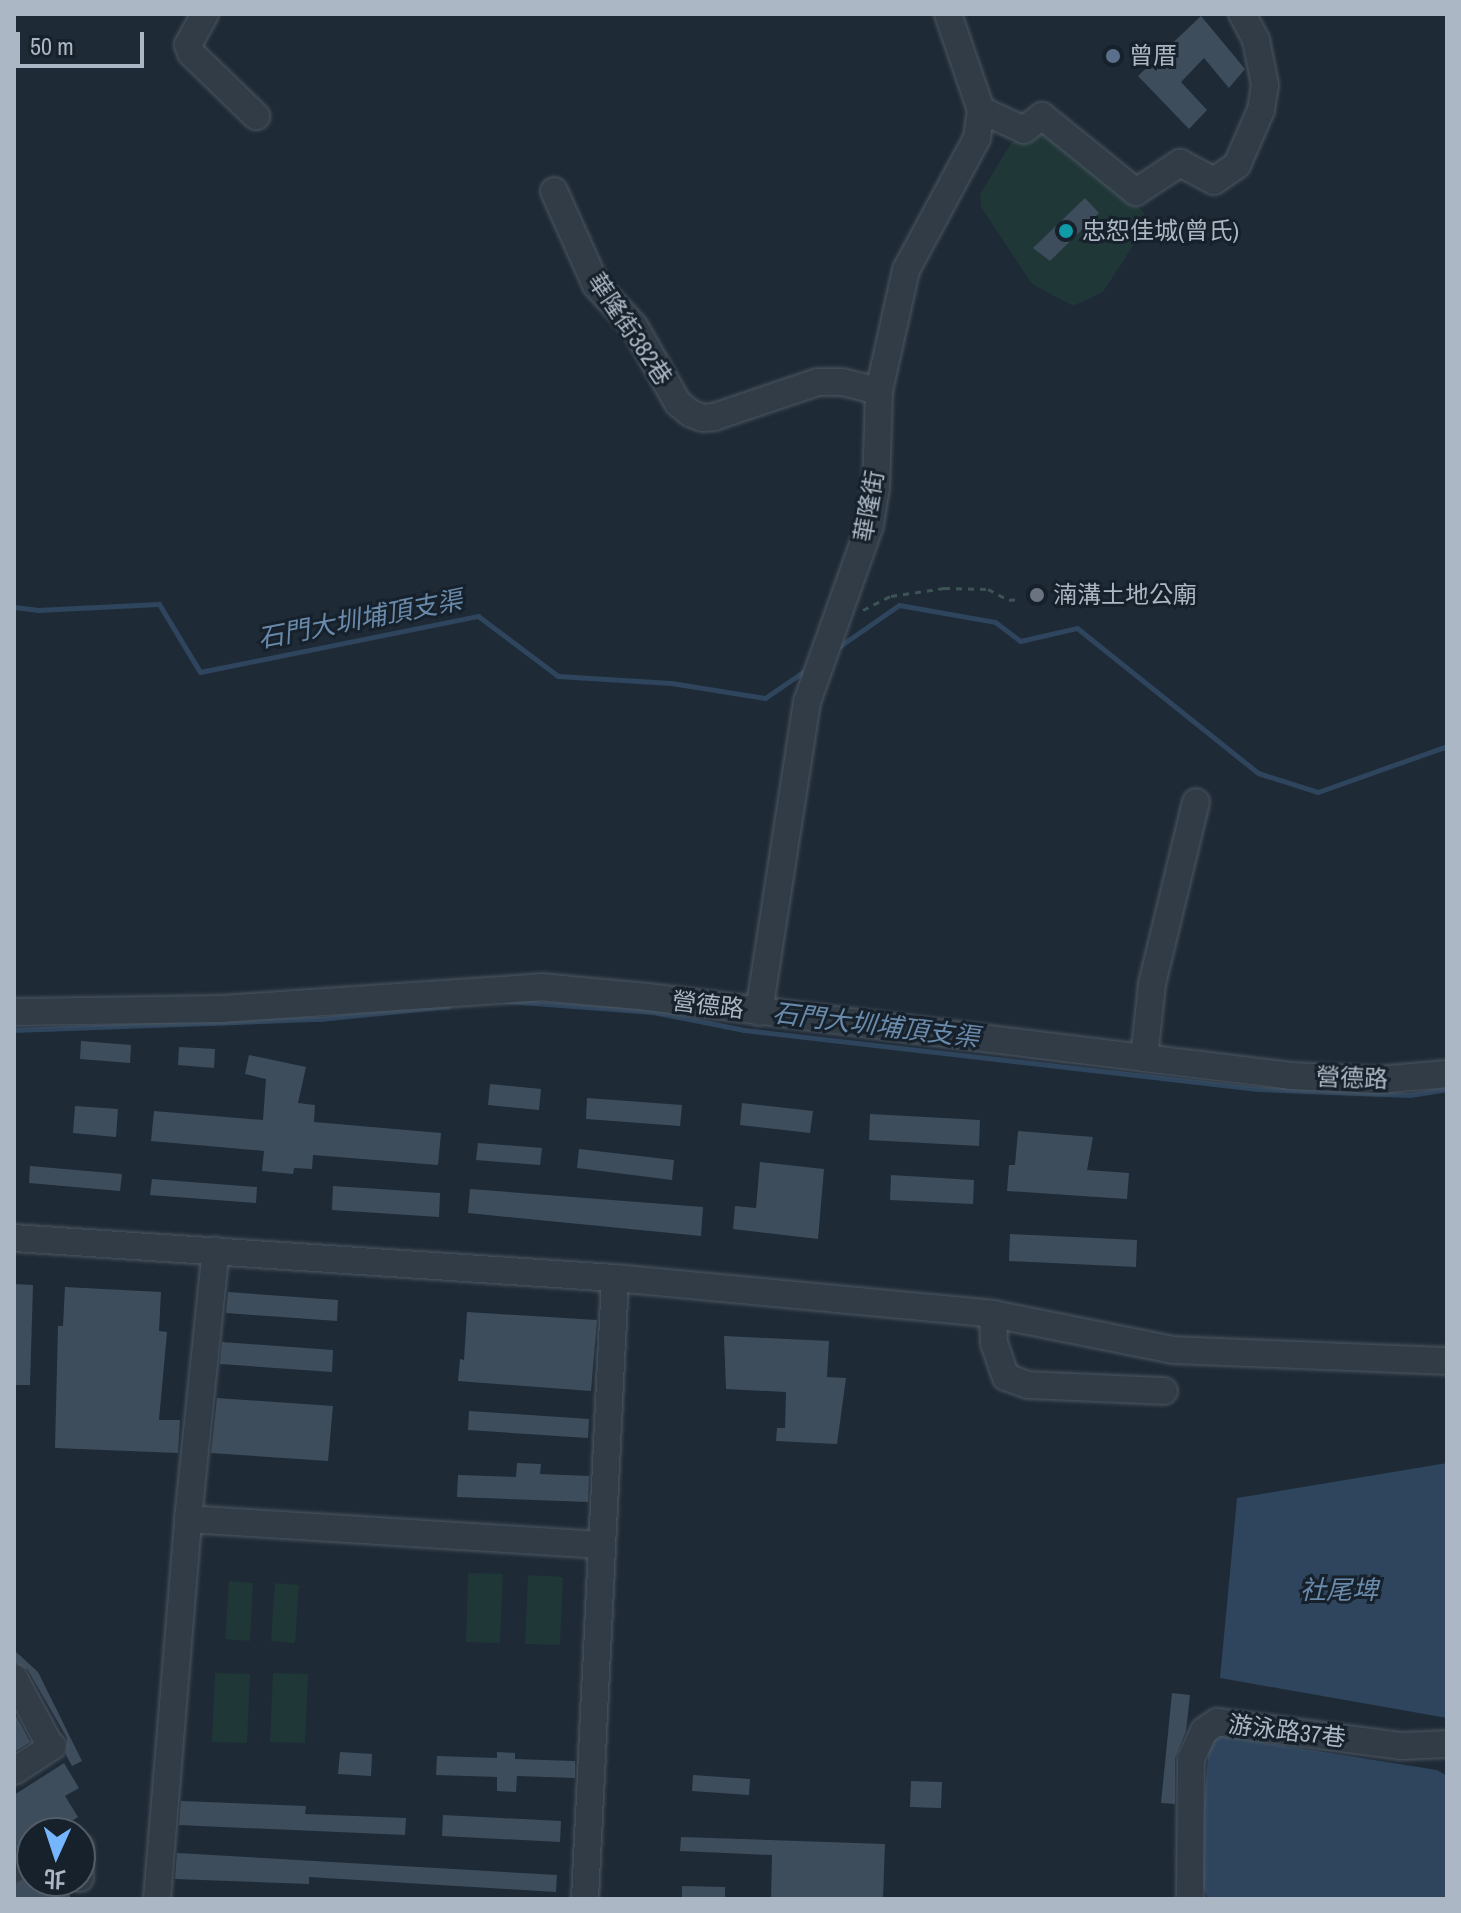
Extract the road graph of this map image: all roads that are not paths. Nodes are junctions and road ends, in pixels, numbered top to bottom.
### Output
1 (205, 14) edge
2 (948, 14) edge
3 (1242, 14) edge
4 (981, 110) junction
5 (256, 116) dead end
6 (554, 191) dead end
7 (879, 391) junction
8 (1196, 802) dead end
9 (14, 1012) edge
10 (759, 1012) junction
11 (1144, 1058) junction
12 (1447, 1074) edge
13 (14, 1238) edge
14 (216, 1250) junction
15 (615, 1278) junction
16 (993, 1314) junction
17 (1447, 1361) edge
18 (1164, 1391) dead end
19 (188, 1519) junction
20 (600, 1545) junction
21 (14, 1678) edge
22 (1447, 1744) edge
23 (14, 1771) edge
24 (157, 1899) edge
25 (585, 1899) edge
26 (1190, 1899) edge

1 - 5 street
2 - 4 street
3 - 4 street
4 - 7 street, 華隆街
6 - 7 street, 華隆街382巷
7 - 10 street, 華隆街
8 - 11 street
9 - 10 street, 營德路
10 - 11 street, 營德路
11 - 12 street, 營德路
13 - 14 street
14 - 15 street
14 - 19 street
15 - 16 street
15 - 20 street
16 - 17 street
16 - 18 street
19 - 20 street
19 - 24 street
20 - 25 street
21 - 23 street
22 - 26 street, 游泳路37巷

